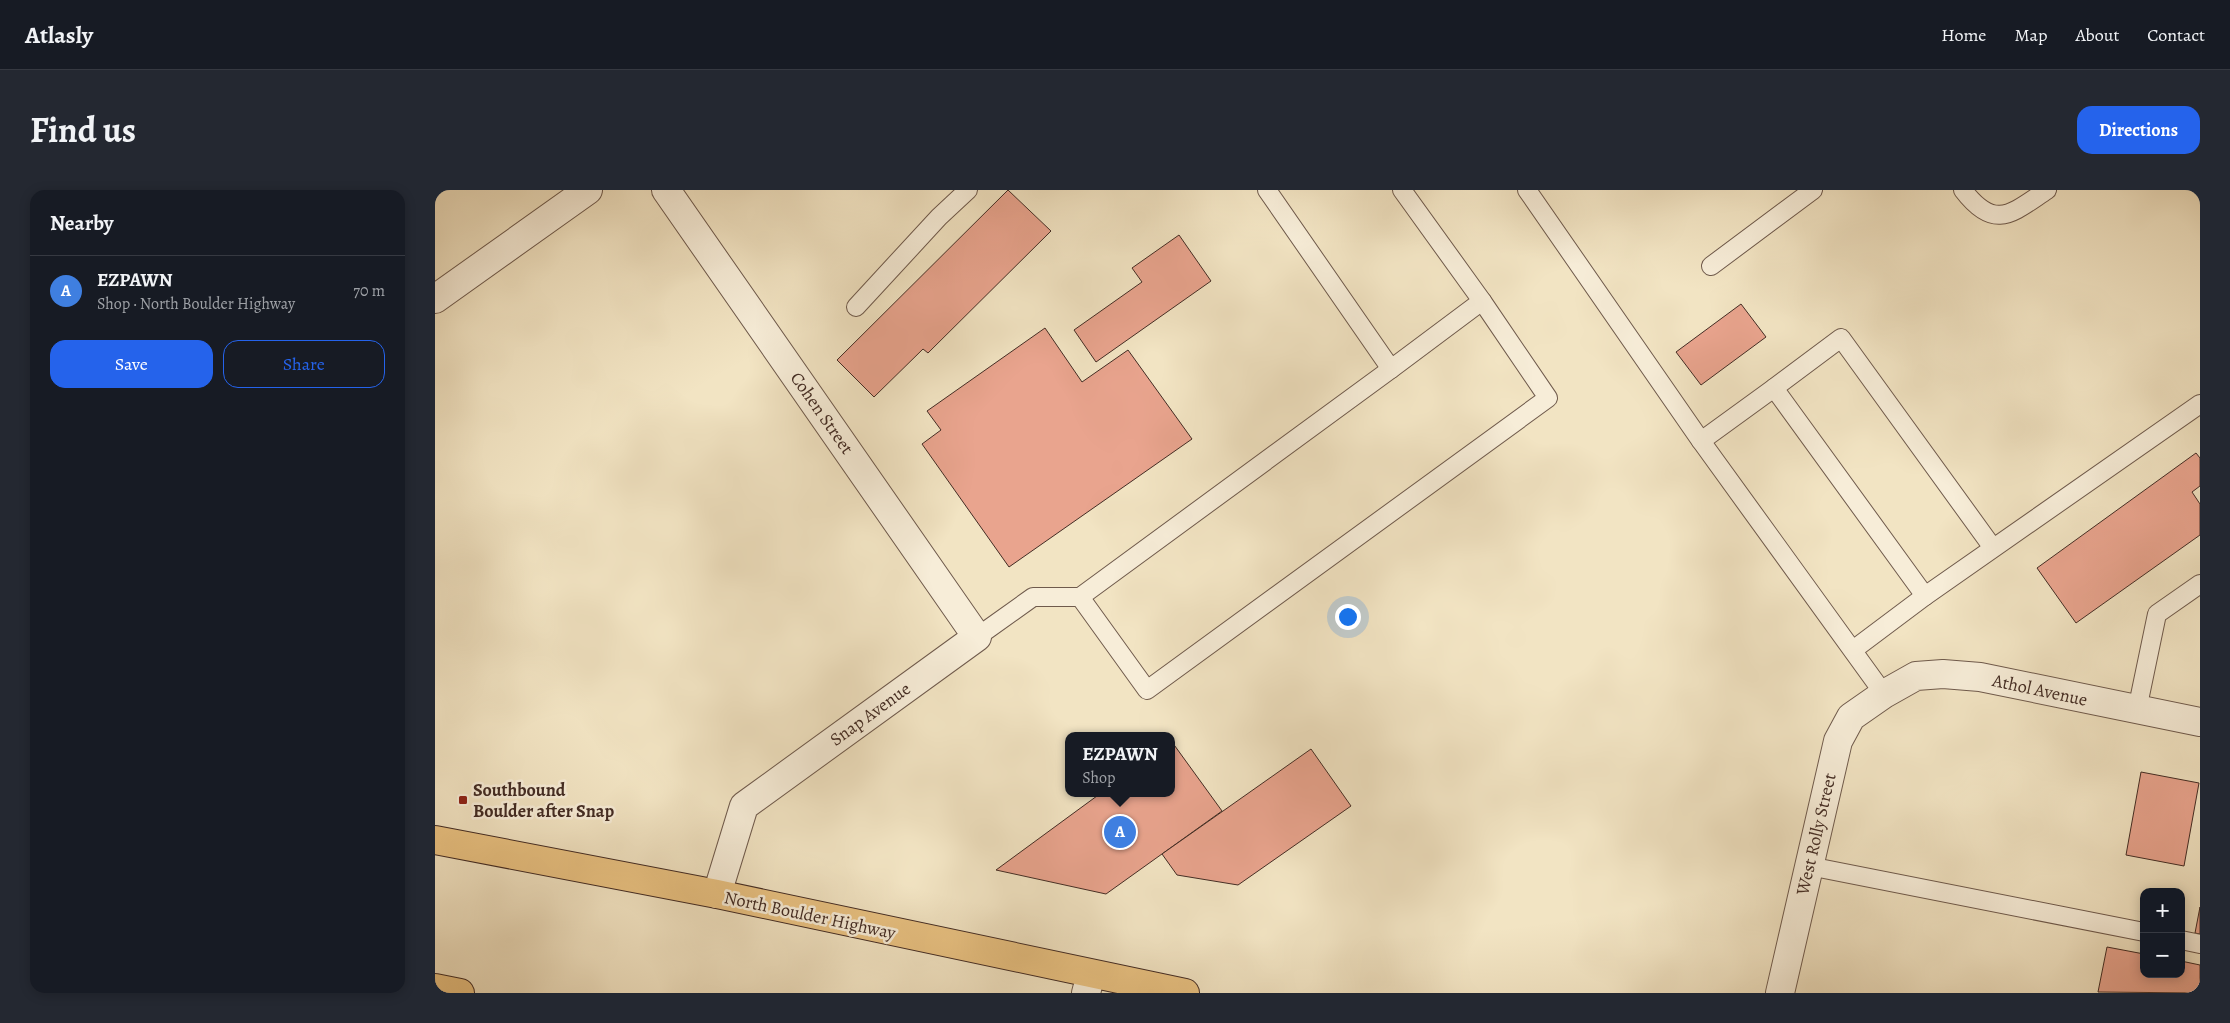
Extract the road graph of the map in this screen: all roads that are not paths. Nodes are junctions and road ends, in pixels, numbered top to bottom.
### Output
1 (588, 190) edge
2 (666, 190) edge
3 (968, 190) edge
4 (1267, 190) edge
5 (1402, 190) edge
6 (1527, 190) edge
7 (1813, 190) edge
8 (1963, 190) edge
9 (2047, 190) edge
10 (1711, 266) dead end
11 (435, 299) edge
12 (1482, 301) junction
13 (856, 307) dead end
14 (1391, 369) junction
15 (1774, 388) junction
16 (2200, 404) edge
17 (1701, 441) junction
18 (1993, 548) junction
19 (2200, 584) edge
20 (1925, 596) junction
21 (1080, 597) junction
22 (977, 637) junction
23 (1853, 650) junction
24 (1883, 694) junction
25 (2137, 710) junction
26 (2200, 722) edge
27 (435, 840) edge
28 (1809, 866) junction
29 (717, 894) junction
30 (2140, 931) edge
31 (2185, 941) edge
32 (2200, 944) edge
33 (1089, 983) edge
34 (435, 988) edge
35 (460, 993) edge
36 (1185, 993) edge
37 (1780, 993) edge

1 - 11 street
2 - 22 street, Cohen Street
3 - 13 lane
4 - 14 lane
5 - 12 lane
6 - 17 lane
7 - 10 lane
8 - 9 lane
12 - 14 lane
12 - 21 lane
14 - 21 lane
15 - 17 lane
15 - 18 lane
15 - 20 lane
16 - 18 lane
17 - 23 lane
18 - 20 lane
19 - 25 lane
20 - 23 lane
21 - 22 lane, Snap Avenue
22 - 29 street, Snap Avenue
23 - 24 lane
24 - 25 street, Athol Avenue
24 - 28 street, West Rolly Street
25 - 26 street, Athol Avenue
27 - 29 main road, North Boulder Highway
28 - 30 lane
28 - 37 street, West Rolly Street
29 - 33 main road, North Boulder Highway
31 - 32 lane
33 - 36 main road, North Boulder Highway
34 - 35 main road

